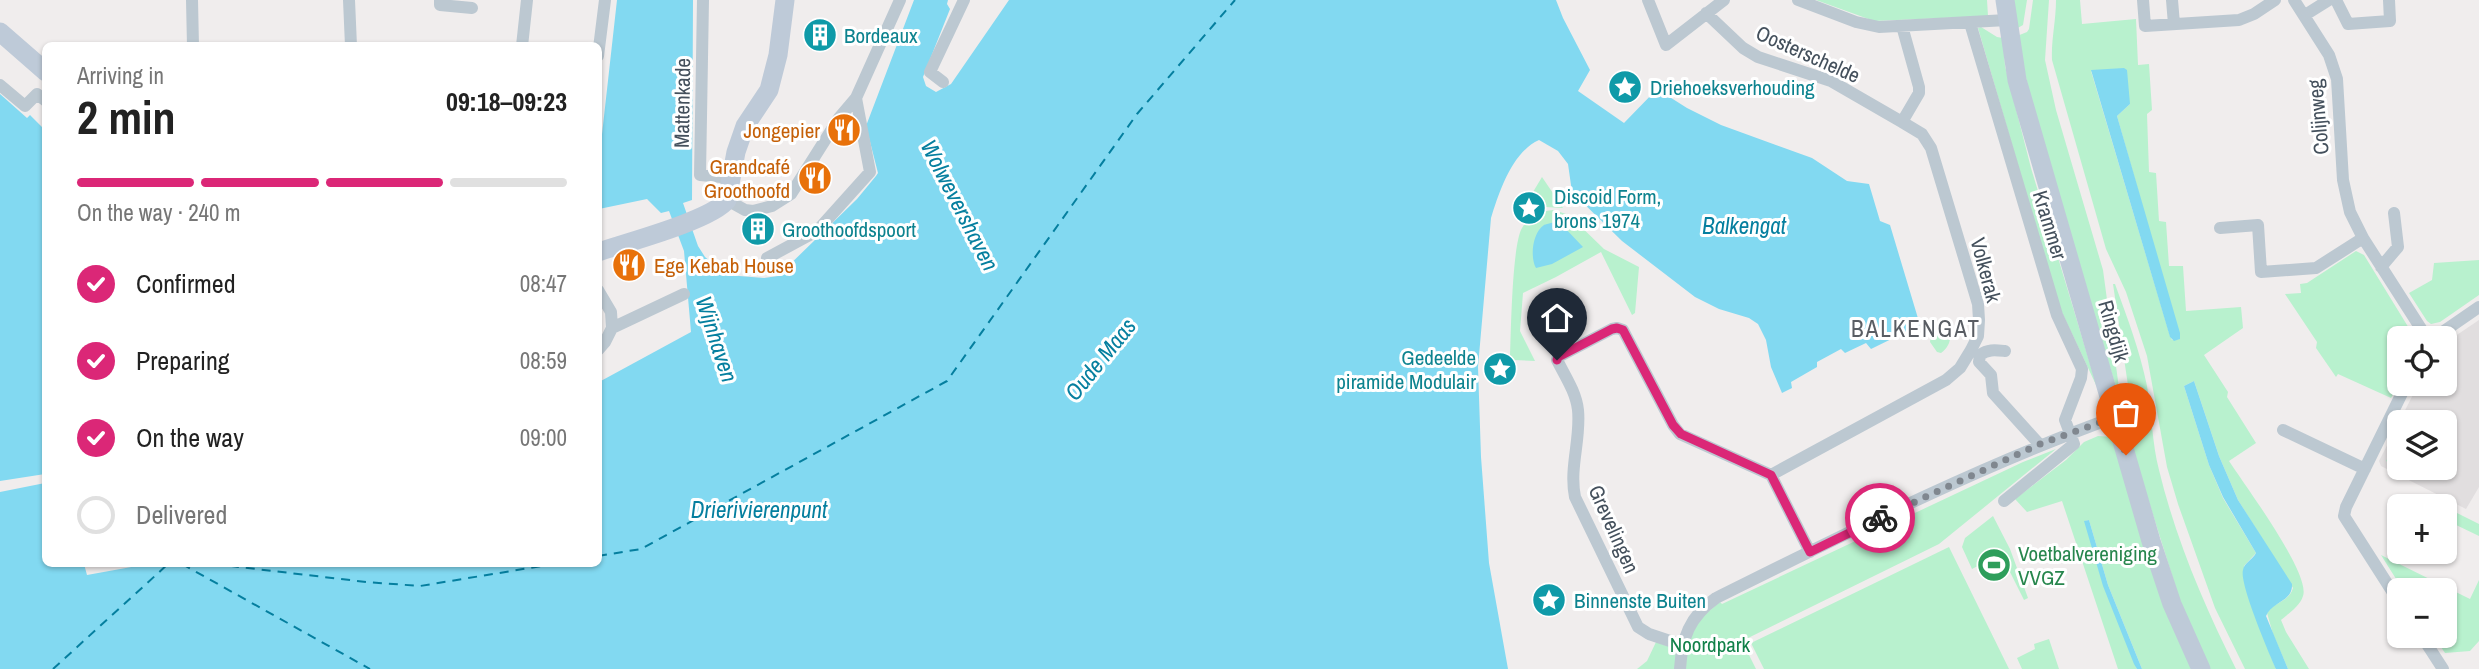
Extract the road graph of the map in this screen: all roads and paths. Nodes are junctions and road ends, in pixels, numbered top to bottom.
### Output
1 (192, 0) edge
2 (349, 0) edge
3 (440, 0) edge
4 (527, 0) edge
5 (604, 0) edge
6 (702, 0) edge
7 (785, 0) edge
8 (900, 0) edge
9 (1648, 0) edge
10 (1724, 0) edge
11 (1798, 0) edge
12 (2005, 0) edge
13 (2143, 0) edge
14 (2172, 0) edge
15 (2276, 0) edge
16 (2294, 0) edge
17 (2329, 0) edge
18 (2336, 0) edge
19 (2389, 0) edge
20 (962, 3) edge
21 (1707, 5) edge
22 (472, 8) dead end
23 (2305, 15) junction
24 (2007, 20) junction
25 (1970, 23) junction
26 (2174, 23) junction
27 (1902, 26) junction
28 (0, 32) edge
29 (193, 42) edge
30 (351, 42) edge
31 (522, 42) edge
32 (600, 42) edge
33 (42, 69) edge
34 (943, 82) dead end
35 (0, 85) edge
36 (42, 98) edge
37 (856, 98) junction
38 (1902, 122) junction
39 (732, 178) junction
40 (727, 201) junction
41 (2394, 213) dead end
42 (2220, 228) dead end
43 (2362, 238) junction
44 (602, 251) edge
45 (767, 258) dead end
46 (2381, 267) junction
47 (684, 294) dead end
48 (602, 297) edge
49 (2479, 307) edge
50 (2419, 326) edge
51 (2451, 326) edge
52 (612, 328) junction
53 (602, 344) edge
54 (2005, 351) dead end
55 (2401, 396) edge
56 (2115, 417) junction
57 (2283, 430) dead end
58 (2071, 433) junction
59 (2040, 444) junction
60 (2365, 468) junction
61 (1771, 475) junction
62 (2004, 501) dead end
63 (1810, 552) junction
64 (2387, 583) edge
65 (1682, 645) junction
66 (2429, 648) edge
67 (1680, 669) edge
68 (2201, 669) edge
69 (2443, 669) edge

1 - 29 street
2 - 30 street
3 - 22 street
4 - 31 street
5 - 32 street
6 - 39 street, Mattenkade
7 - 39 main road
8 - 37 street
9 - 21 street
10 - 21 street
11 - 27 street
12 - 24 main road, Ringdijk
13 - 26 street
14 - 26 street
15 - 26 street
16 - 23 street, Colijnweg
17 - 23 street
18 - 19 street
20 - 34 street
21 - 38 street, Oosterschelde
23 - 43 street, Colijnweg
24 - 25 street
24 - 56 main road, Ringdijk
25 - 27 street
25 - 58 street, Krammer
27 - 38 street
28 - 33 main road
35 - 36 street
37 - 40 street
37 - 45 street
38 - 61 street, Volkerak
39 - 40 main road
40 - 44 main road
41 - 46 street
42 - 43 street
43 - 46 street, Colijnweg
46 - 50 street, Colijnweg
47 - 52 street
48 - 52 street
49 - 51 street
52 - 53 street
54 - 59 street
55 - 60 street
56 - 58 street
56 - 68 main road, Ringdijk
57 - 60 street
58 - 59 street
58 - 62 street
59 - 63 street
60 - 64 street
61 - 63 street
61 - 65 street, Grevelingen
63 - 65 street
65 - 67 street
66 - 69 street

